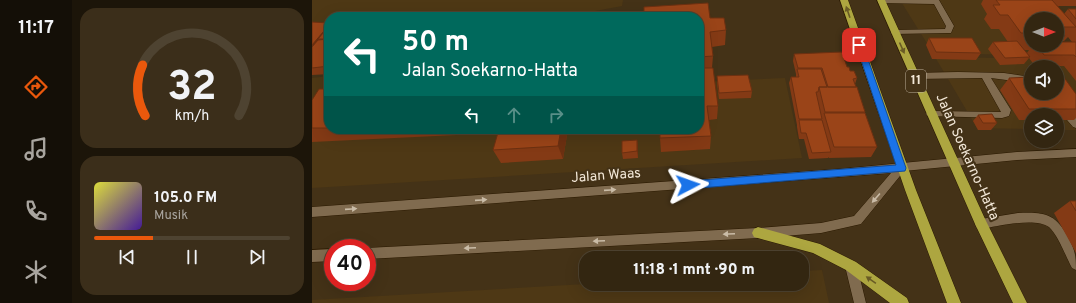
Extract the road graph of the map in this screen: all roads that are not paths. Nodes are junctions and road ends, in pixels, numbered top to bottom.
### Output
1 (844, 0) edge
2 (881, 0) edge
3 (895, 32) junction
4 (914, 76) junction
5 (985, 76) junction
6 (1024, 78) edge
7 (931, 114) junction
8 (1076, 152) edge
9 (952, 161) junction
10 (901, 168) junction
11 (312, 212) edge
12 (981, 224) junction
13 (758, 233) junction
14 (376, 253) edge
15 (324, 255) edge
16 (312, 256) edge
17 (1076, 264) edge
18 (851, 266) junction
19 (860, 303) edge
20 (902, 303) edge
21 (954, 303) edge
22 (1020, 303) edge

10 -> 1 highway
2 - 3 highway, Jalan Soekarno-Hatta / 11
2 - 3 street
3 -> 4 highway, Jalan Soekarno-Hatta / 11
4 - 5 street
4 - 7 highway, Jalan Soekarno-Hatta / 11
5 - 6 street
5 - 7 street
7 - 9 highway, Jalan Soekarno-Hatta / 11
8 - 9 street, Jalan Waas
9 - 10 street, Jalan Waas
9 - 12 highway, Jalan Soekarno-Hatta / 11
11 -> 10 street, Jalan Waas
10 -> 13 street
10 - 21 highway
12 - 17 street
12 - 22 highway, Jalan Soekarno-Hatta / 11
13 -> 14 street
13 - 18 highway
15 - 16 street
18 - 19 street
20 -> 18 highway

